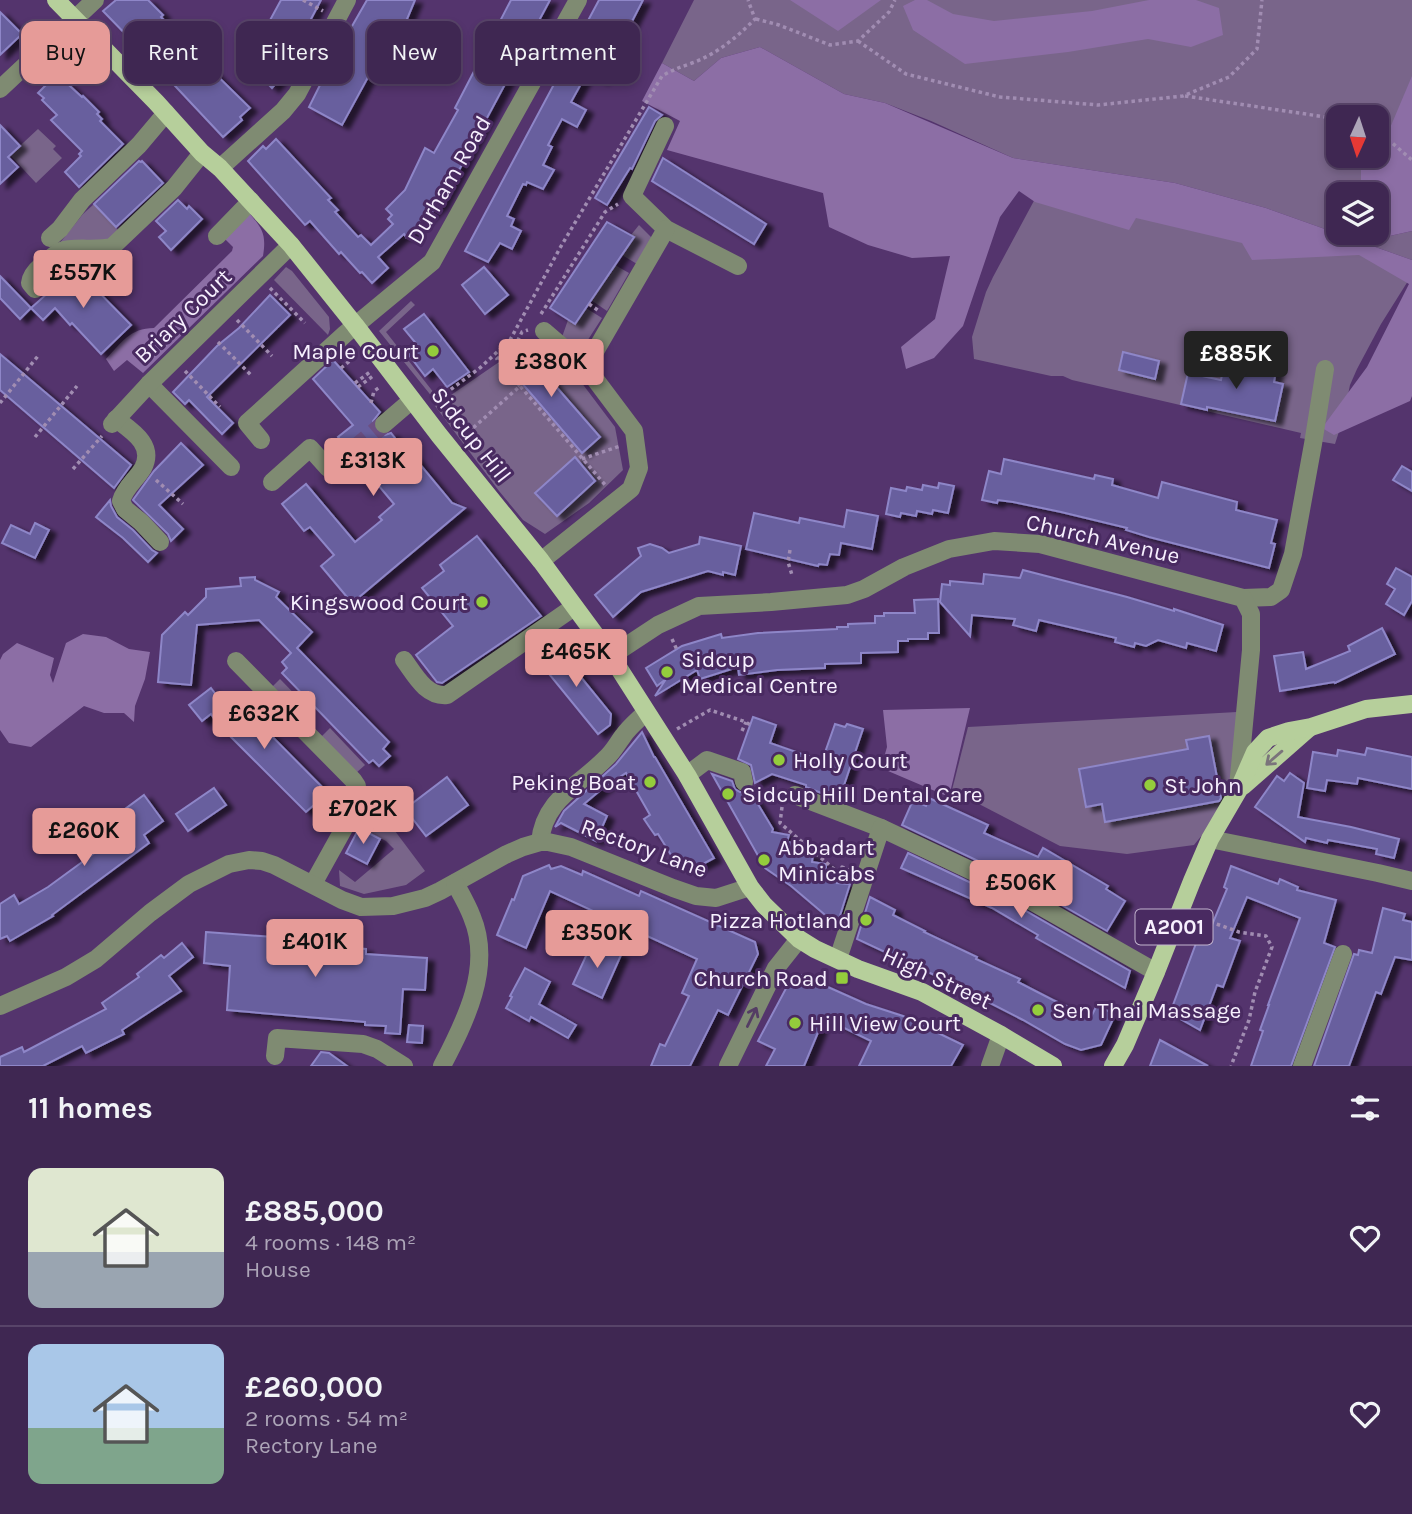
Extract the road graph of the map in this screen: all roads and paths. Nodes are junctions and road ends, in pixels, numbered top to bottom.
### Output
1 (56, 0) edge
2 (95, 0) edge
3 (347, 0) edge
4 (578, 0) edge
5 (748, 0) edge
6 (895, 0) edge
7 (1262, 0) edge
8 (755, 19) junction
9 (75, 20) junction
10 (336, 21) edge
11 (858, 41) junction
12 (288, 84) edge
13 (303, 84) edge
14 (0, 89) edge
15 (299, 92) junction
16 (1183, 96) junction
17 (166, 113) junction
18 (1326, 116) edge
19 (665, 126) dead end
20 (1390, 141) edge
21 (202, 153) junction
22 (1412, 160) edge
23 (219, 168) junction
24 (632, 196) junction
25 (251, 201) junction
26 (666, 229) junction
27 (217, 236) dead end
28 (50, 238) dead end
29 (586, 240) junction
30 (592, 244) dead end
31 (291, 245) junction
32 (738, 266) dead end
33 (258, 277) junction
34 (35, 289) dead end
35 (226, 309) junction
36 (305, 323) dead end
37 (355, 325) junction
38 (538, 326) junction
39 (205, 329) junction
40 (361, 352) dead end
41 (38, 356) dead end
42 (272, 356) dead end
43 (173, 359) junction
44 (586, 367) junction
45 (341, 368) dead end
46 (1325, 369) dead end
47 (377, 370) dead end
48 (251, 375) dead end
49 (386, 383) dead end
50 (149, 384) junction
51 (356, 385) dead end
52 (77, 386) dead end
53 (520, 386) junction
54 (412, 400) junction
55 (0, 403) edge
56 (371, 403) dead end
57 (432, 404) dead end
58 (220, 407) dead end
59 (114, 421) junction
60 (384, 424) tunnel mouth
61 (35, 437) dead end
62 (261, 440) dead end
63 (635, 440) junction
64 (450, 448) junction
65 (353, 450) tunnel mouth
66 (582, 459) junction
67 (231, 467) dead end
68 (143, 468) junction
69 (73, 469) dead end
70 (272, 482) dead end
71 (618, 499) junction
72 (183, 503) dead end
73 (160, 542) dead end
74 (790, 550) dead end
75 (541, 561) junction
76 (792, 575) dead end
77 (1243, 598) junction
78 (574, 607) junction
79 (611, 656) junction
80 (404, 660) dead end
81 (236, 661) dead end
82 (1412, 704) edge
83 (646, 712) junction
84 (746, 722) junction
85 (750, 725) dead end
86 (742, 731) dead end
87 (662, 738) junction
88 (687, 775) junction
89 (744, 782) dead end
90 (1238, 791) junction
91 (795, 795) dead end
92 (780, 817) dead end
93 (881, 828) junction
94 (1210, 839) junction
95 (540, 842) junction
96 (842, 867) dead end
97 (1412, 881) edge
98 (455, 883) junction
99 (313, 884) junction
100 (750, 887) junction
101 (1189, 914) dead end
102 (799, 939) junction
103 (1343, 954) dead end
104 (838, 960) junction
105 (1156, 972) junction
106 (0, 1006) edge
107 (1001, 1035) junction
108 (275, 1056) dead end
109 (404, 1066) edge
110 (442, 1066) edge
111 (728, 1066) edge
112 (990, 1066) edge
113 (1053, 1066) edge
114 (1113, 1066) edge
115 (1231, 1066) edge
116 (1302, 1066) edge

1 - 9 main road, Sidcup Hill
2 - 9 street
3 - 10 street
4 - 37 street, Durham Road
5 - 8 path
6 - 11 path
7 - 16 path
8 - 11 path
8 - 57 path
9 - 14 street
9 - 17 main road, Sidcup Hill
11 - 16 path
12 - 15 path
13 - 15 street
15 - 23 street
16 - 18 path
17 - 21 main road, Sidcup Hill
17 - 28 street
19 - 24 street
20 - 22 path
21 - 23 main road, Sidcup Hill
21 - 34 street
23 - 25 main road, Sidcup Hill
24 - 26 street
24 - 29 path
25 - 27 street
25 - 31 main road, Sidcup Hill
26 - 32 street
26 - 44 street
29 - 30 path
29 - 38 path
31 - 33 street, Briary Court
31 - 37 main road, Sidcup Hill
33 - 35 street, Briary Court
33 - 36 path
35 - 39 street, Briary Court
35 - 42 path
37 - 54 main road, Sidcup Hill
37 - 62 street, Durham Road
38 - 44 street
38 - 53 path
39 - 43 street, Briary Court
39 - 48 path
40 - 45 path
41 - 55 path
43 - 50 street, Briary Court
43 - 58 path
44 - 63 street
46 - 77 street
47 - 51 path
49 - 56 path
50 - 59 street, Briary Court
50 - 67 street
52 - 61 path
53 - 64 path
53 - 66 path
54 - 60 street
54 - 64 main road, Sidcup Hill
59 - 68 street
59 - 69 path
63 - 66 path
63 - 71 street
64 - 75 main road, Sidcup Hill
65 - 70 street
66 - 71 path
68 - 72 path
68 - 73 street
71 - 75 street
74 - 76 path
75 - 78 main road, Sidcup Hill
77 - 79 street, Church Avenue
77 - 90 street
78 - 79 main road, Sidcup Hill
78 - 80 street
79 - 83 main road, Sidcup Hill
81 - 99 street
82 - 90 main road, A2001
83 - 87 main road, Sidcup Hill
83 - 95 street
84 - 85 path
84 - 86 path
84 - 87 path
87 - 88 main road, Sidcup Hill
88 - 89 street
88 - 100 main road, Sidcup Hill
90 - 94 main road, A2001
91 - 93 street
92 - 96 path
93 - 104 street
93 - 105 street
94 - 97 street
94 - 105 main road, A2001
95 - 98 street
95 - 100 street, Rectory Lane
98 - 99 street
98 - 110 street
99 - 106 street
100 - 102 main road, Sidcup Hill
101 - 115 path
102 - 104 main road, High Street
111 -> 102 street
103 - 116 street
104 - 107 main road, High Street
105 - 114 main road, A2001
107 - 112 street
107 - 113 main road, High Street
108 - 109 street

